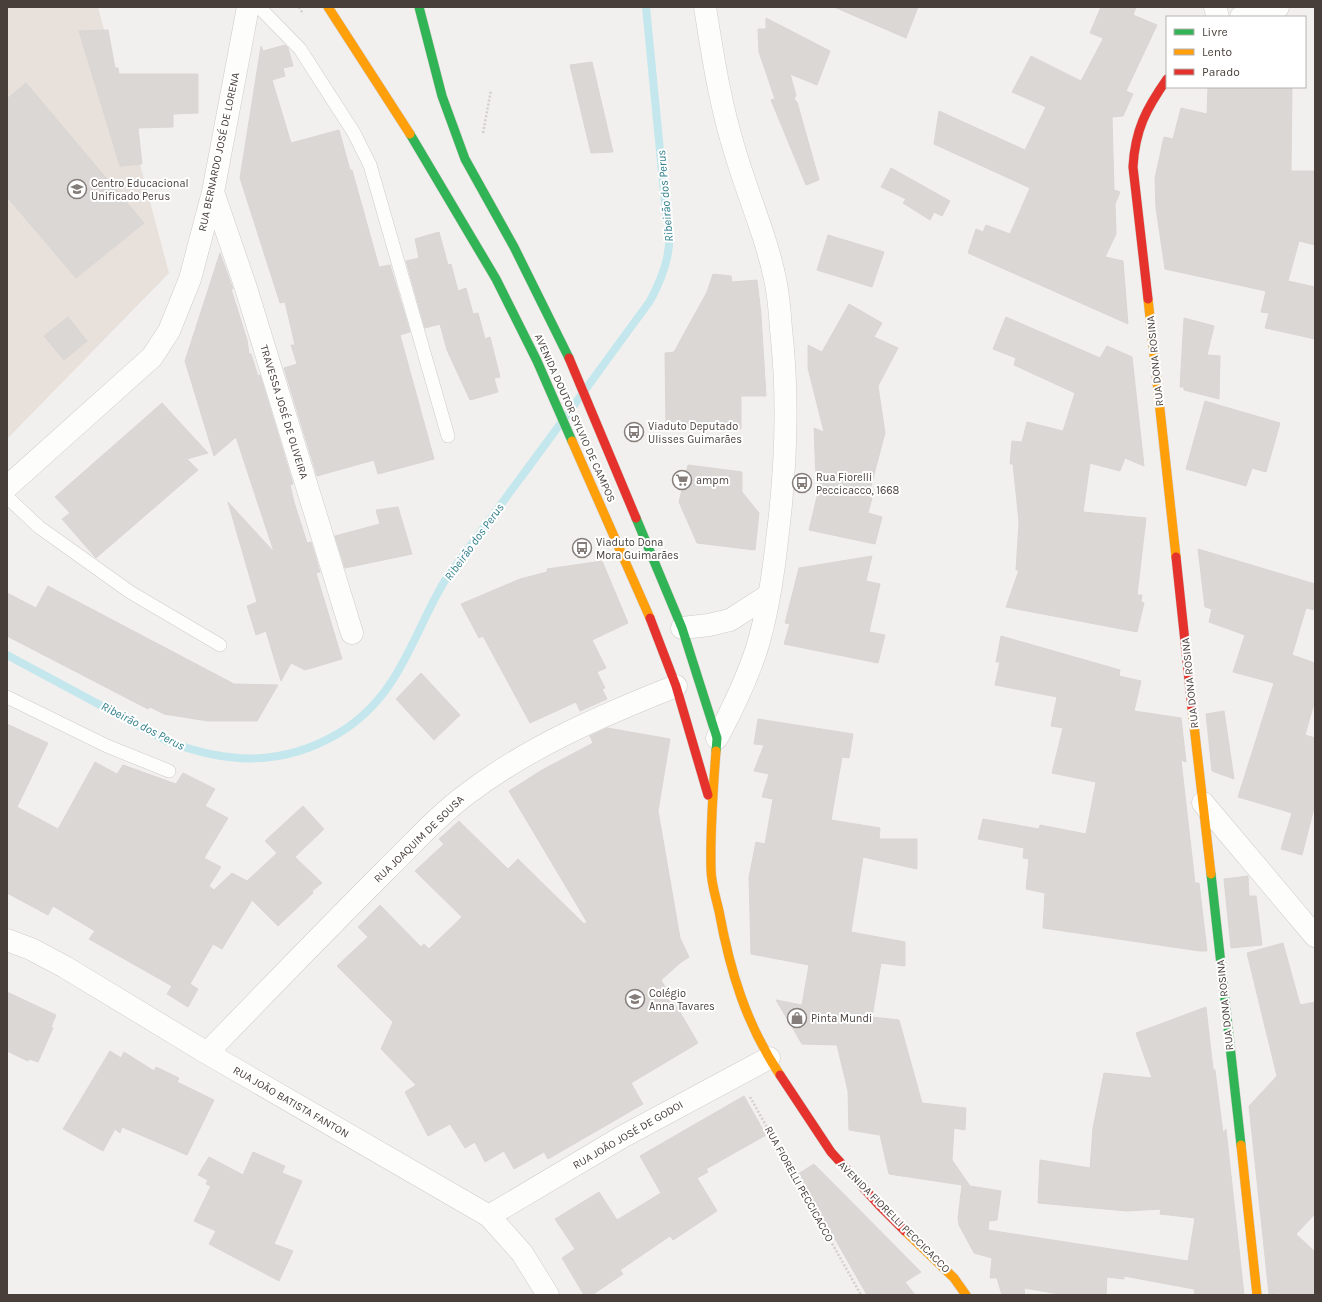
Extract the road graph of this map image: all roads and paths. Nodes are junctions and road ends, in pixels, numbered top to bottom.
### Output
1 (248, 7) edge
2 (259, 7) edge
3 (328, 7) edge
4 (419, 7) edge
5 (705, 7) edge
6 (1278, 7) edge
7 (1245, 16) edge
8 (1166, 81) edge
9 (213, 192) junction
10 (448, 436) dead end
11 (7, 487) edge
12 (7, 497) edge
13 (769, 595) junction
14 (682, 628) junction
15 (352, 633) dead end
16 (220, 645) dead end
17 (697, 674) joint
18 (676, 686) junction
19 (7, 697) edge
20 (717, 738) junction
21 (169, 771) dead end
22 (1203, 803) junction
23 (712, 804) junction
24 (1315, 936) edge
25 (7, 940) edge
26 (207, 1053) junction
27 (769, 1058) junction
28 (739, 1073) junction
29 (489, 1216) junction
30 (548, 1295) edge
31 (861, 1295) edge
32 (966, 1295) edge
33 (1257, 1295) edge

1 - 9 street, RUA BERNARDO JOSÉ DE LORENA
2 - 10 lane
3 - 18 main road, AVENIDA DOUTOR SYLVIO DE CAMPOS
4 - 14 main road, AVENIDA DOUTOR SYLVIO DE CAMPOS
5 - 13 street, AVENIDA FIORELLI PECCICACCO
6 - 7 street
8 - 22 main road, RUA DONA ROSINA
9 - 11 street, RUA BERNARDO JOSÉ DE LORENA
9 - 15 street, TRAVESSA JOSÉ DE OLIVEIRA
12 - 16 lane
13 - 14 street
13 - 20 street, AVENIDA FIORELLI PECCICACCO
14 - 17 main road, AVENIDA DOUTOR SYLVIO DE CAMPOS
17 - 20 main road, AVENIDA FIORELLI PECCICACCO
18 - 23 main road, AVENIDA FIORELLI PECCICACCO
18 - 26 street, RUA JOAQUIM DE SOUSA
19 - 21 lane
20 - 23 main road, AVENIDA FIORELLI PECCICACCO
22 - 24 street
22 - 33 main road, RUA DONA ROSINA
23 - 27 main road, AVENIDA FIORELLI PECCICACCO
25 - 26 street, RUA JOÃO BATISTA FANTON
26 - 29 street, RUA JOÃO BATISTA FANTON
27 - 28 street, RUA JOÃO JOSÉ DE GODOI
27 - 32 main road, AVENIDA FIORELLI PECCICACCO
28 - 29 street, RUA JOÃO JOSÉ DE GODOI
28 - 31 path, RUA FIORELLI PECCICACCO
29 - 30 street, RUA JOÃO BATISTA FANTON

